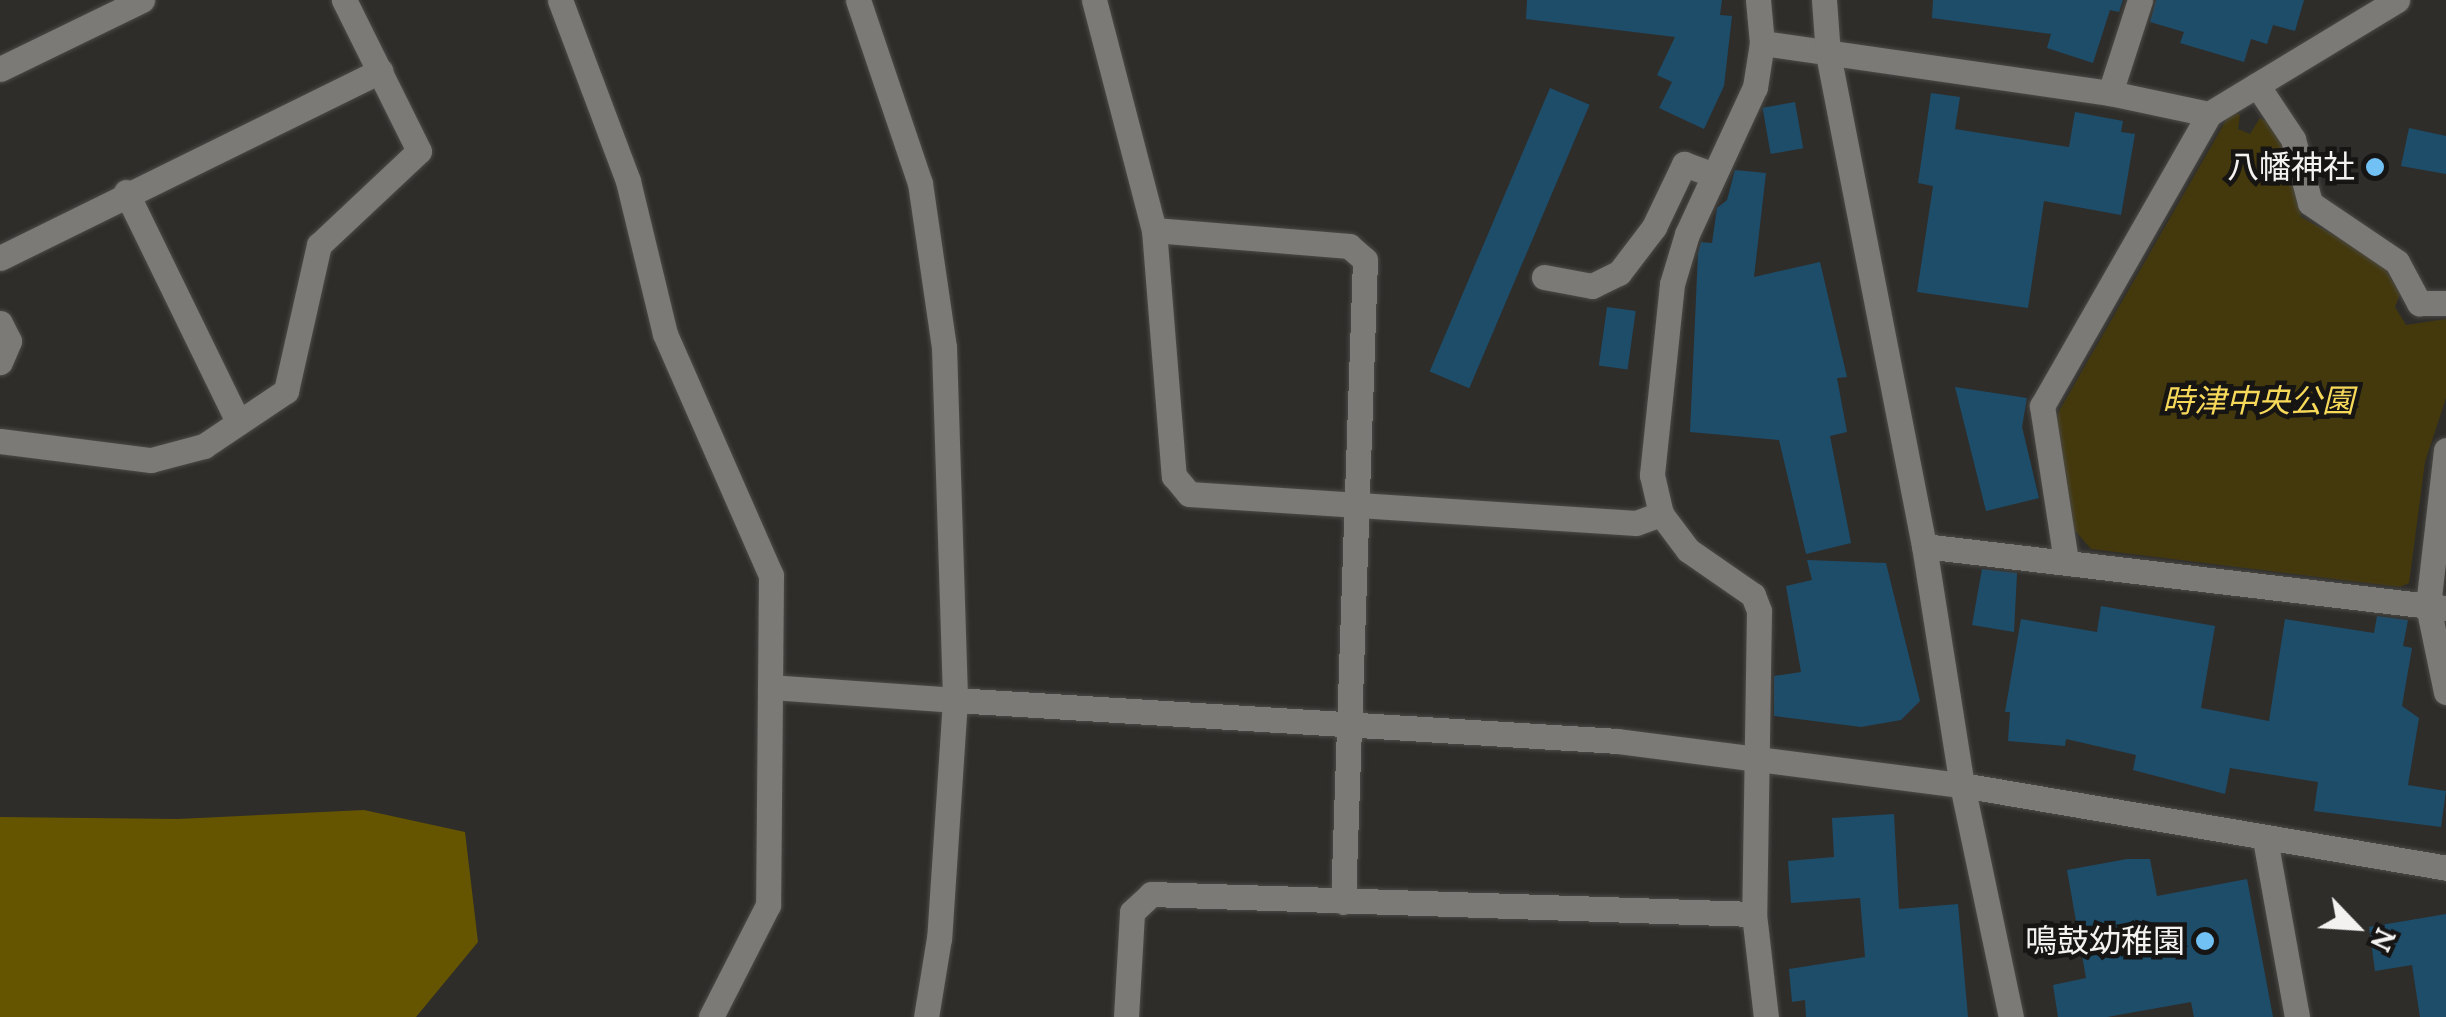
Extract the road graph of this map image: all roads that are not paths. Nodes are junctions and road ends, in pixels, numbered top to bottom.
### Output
1 (142, 0) edge
2 (344, 0) edge
3 (560, 0) edge
4 (858, 0) edge
5 (1094, 0) edge
6 (1758, 0) edge
7 (1824, 0) edge
8 (2140, 0) edge
9 (2397, 0) edge
10 (1762, 44) junction
11 (1828, 54) junction
12 (0, 69) edge
13 (380, 71) junction
14 (2258, 85) junction
15 (2110, 93) junction
16 (2210, 114) junction
17 (1714, 175) junction
18 (126, 192) junction
19 (1154, 230) junction
20 (0, 258) edge
21 (1544, 277) dead end
22 (2446, 304) edge
23 (0, 323) edge
24 (0, 362) edge
25 (238, 422) junction
26 (0, 442) edge
27 (2446, 450) edge
28 (1353, 505) junction
29 (1661, 514) junction
30 (1924, 546) junction
31 (2066, 561) junction
32 (2437, 607) edge
33 (770, 687) junction
34 (2446, 692) edge
35 (955, 700) junction
36 (1350, 728) junction
37 (1760, 758) junction
38 (1962, 785) junction
39 (2265, 839) junction
40 (2446, 868) edge
41 (1343, 902) junction
42 (1754, 914) junction
43 (712, 1017) edge
44 (926, 1017) edge
45 (1126, 1017) edge
46 (1766, 1017) edge
47 (2011, 1017) edge
48 (2297, 1017) edge

1 - 12 street
2 - 13 street
3 - 33 street
4 - 35 street
5 - 19 street
6 - 10 street
7 - 11 street
8 - 15 street
9 - 14 street
10 - 11 street
10 - 17 street
11 - 15 street
11 - 30 street
13 - 18 street
13 - 25 street
14 - 16 street
14 - 22 street
15 - 16 street
16 - 31 street
17 - 21 street
17 - 29 street
18 - 20 street
18 - 25 street
19 - 28 street
19 - 28 street
23 - 24 street
25 - 26 street
27 - 32 street
28 - 29 street
28 - 36 street
29 - 37 street
30 - 31 street
30 - 38 street
31 - 32 street
32 - 34 street
33 - 35 street
33 - 43 street
35 - 36 street
35 - 44 street
36 - 37 street
36 - 41 street
37 - 38 street
37 - 42 street
38 - 39 street
38 - 47 street
39 - 40 street
39 - 48 street
41 - 42 street
41 - 45 street
42 - 46 street

